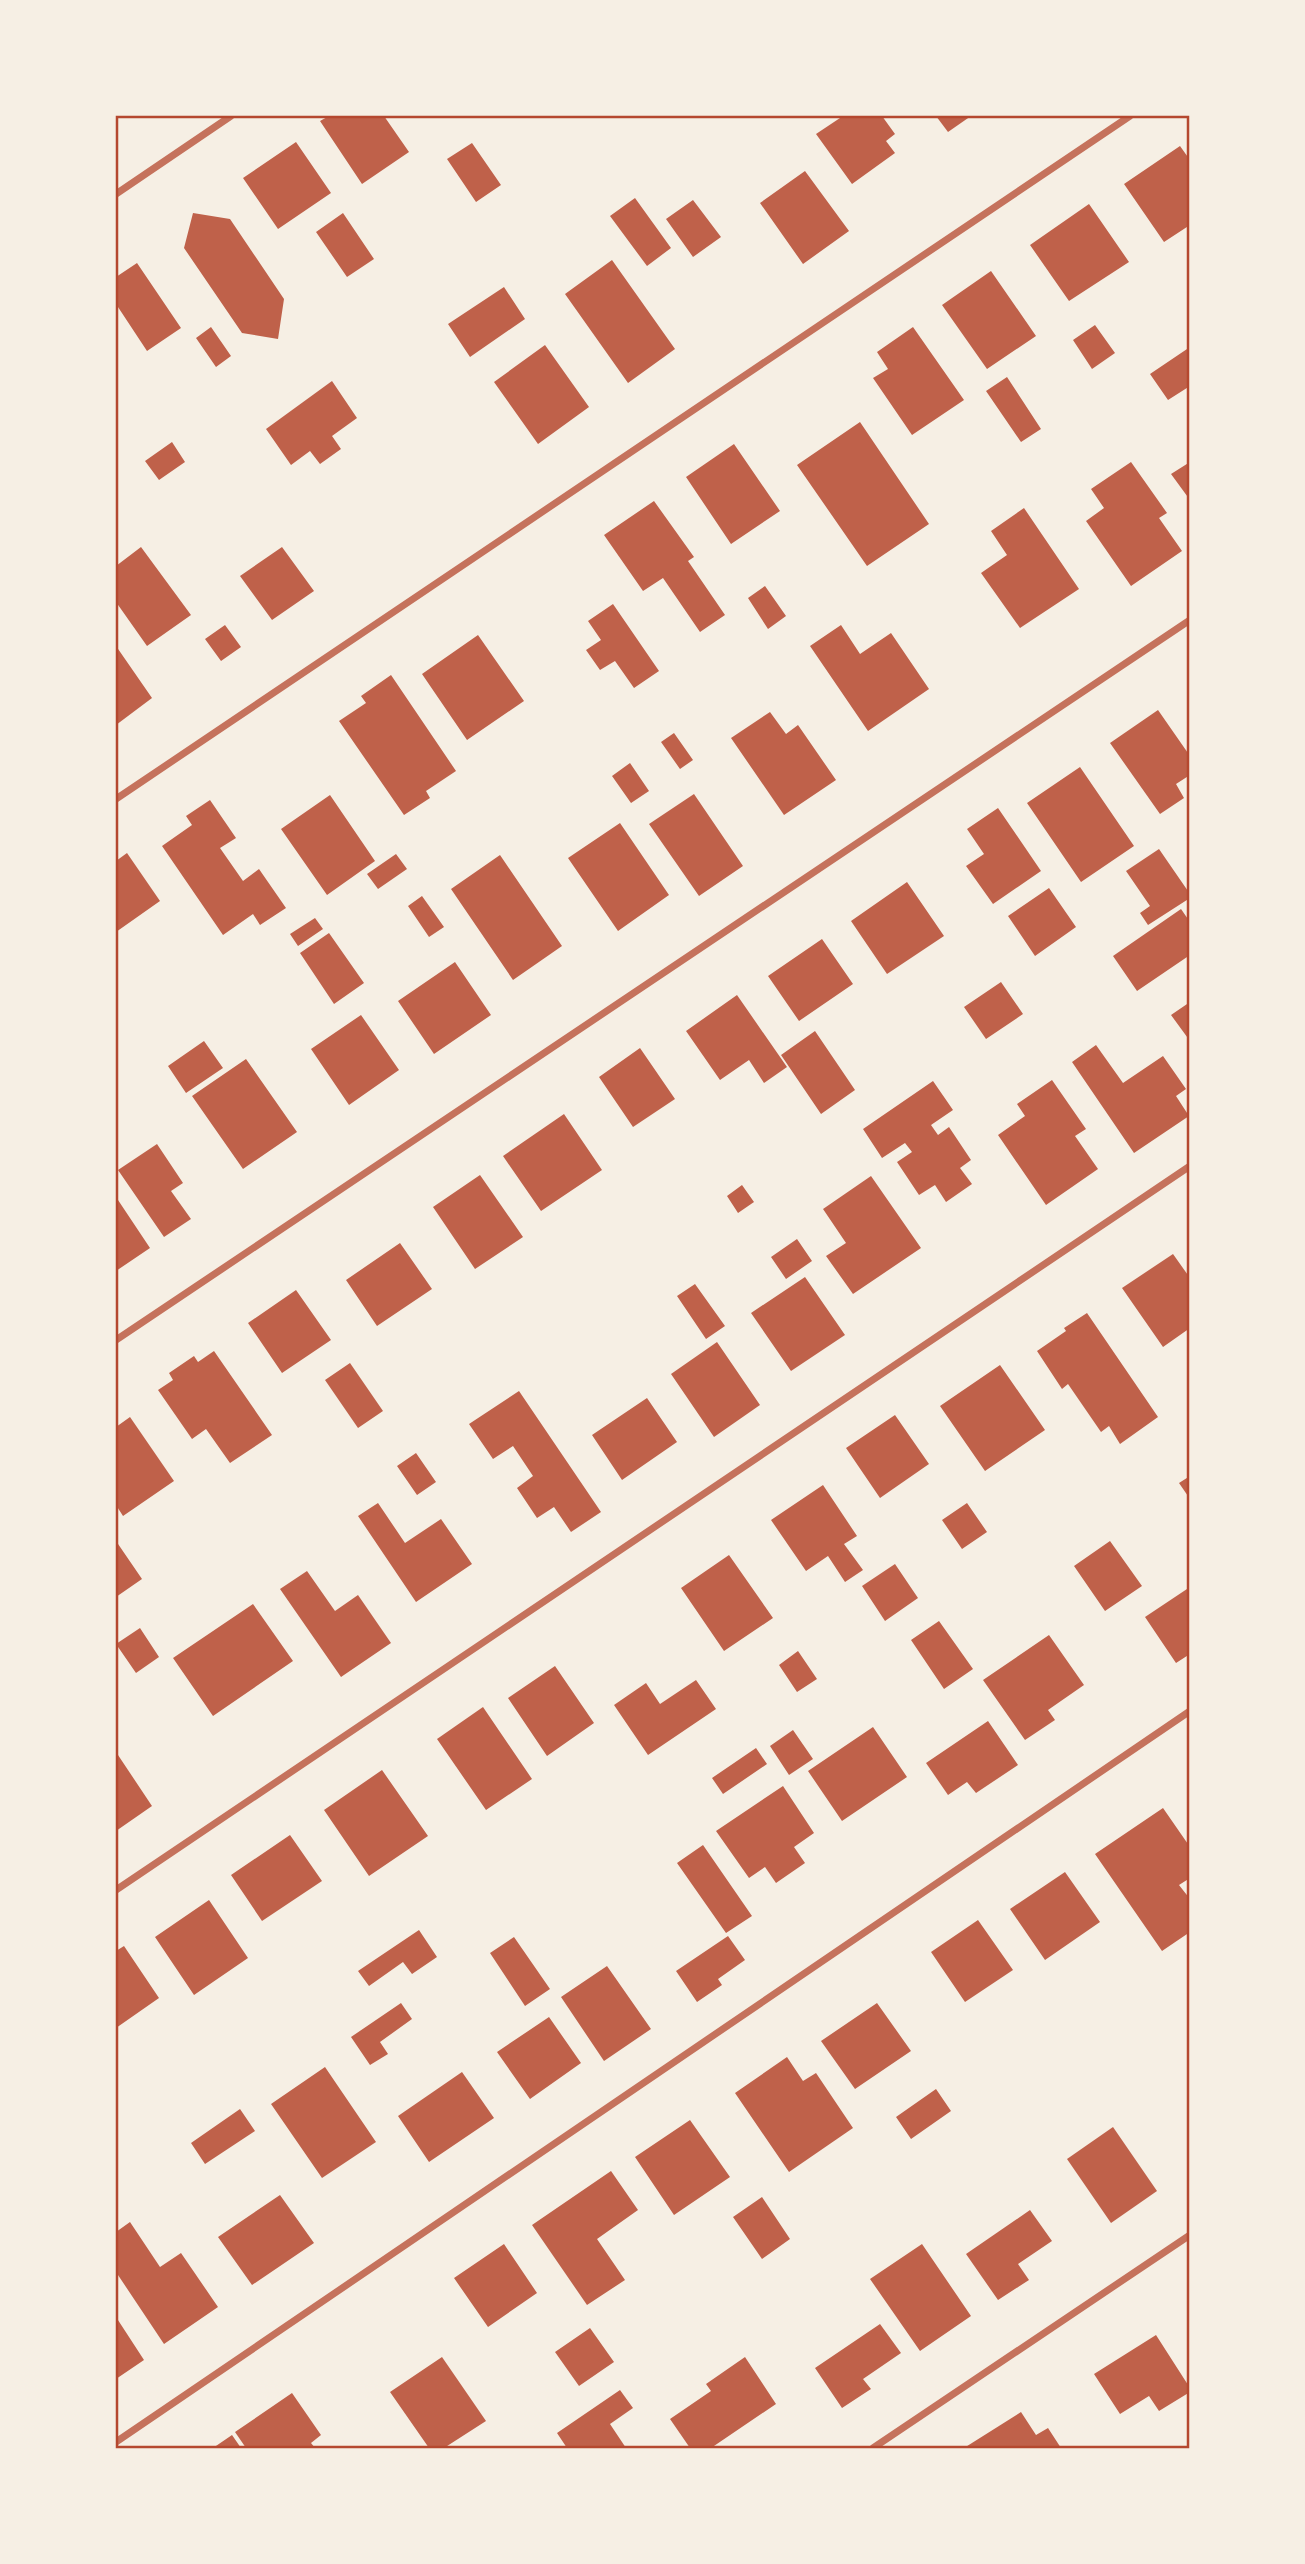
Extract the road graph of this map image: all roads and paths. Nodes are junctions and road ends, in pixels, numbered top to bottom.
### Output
1 (231, 116) edge
2 (1130, 116) edge
3 (116, 194) edge
4 (1189, 621) edge
5 (116, 799) edge
6 (1189, 1166) edge
7 (116, 1340) edge
8 (1189, 1711) edge
9 (116, 1890) edge
10 (1189, 2235) edge
11 (116, 2442) edge
12 (873, 2448) edge

1 - 3 street
2 - 5 street
4 - 7 street
6 - 9 street
8 - 11 street
10 - 12 street

